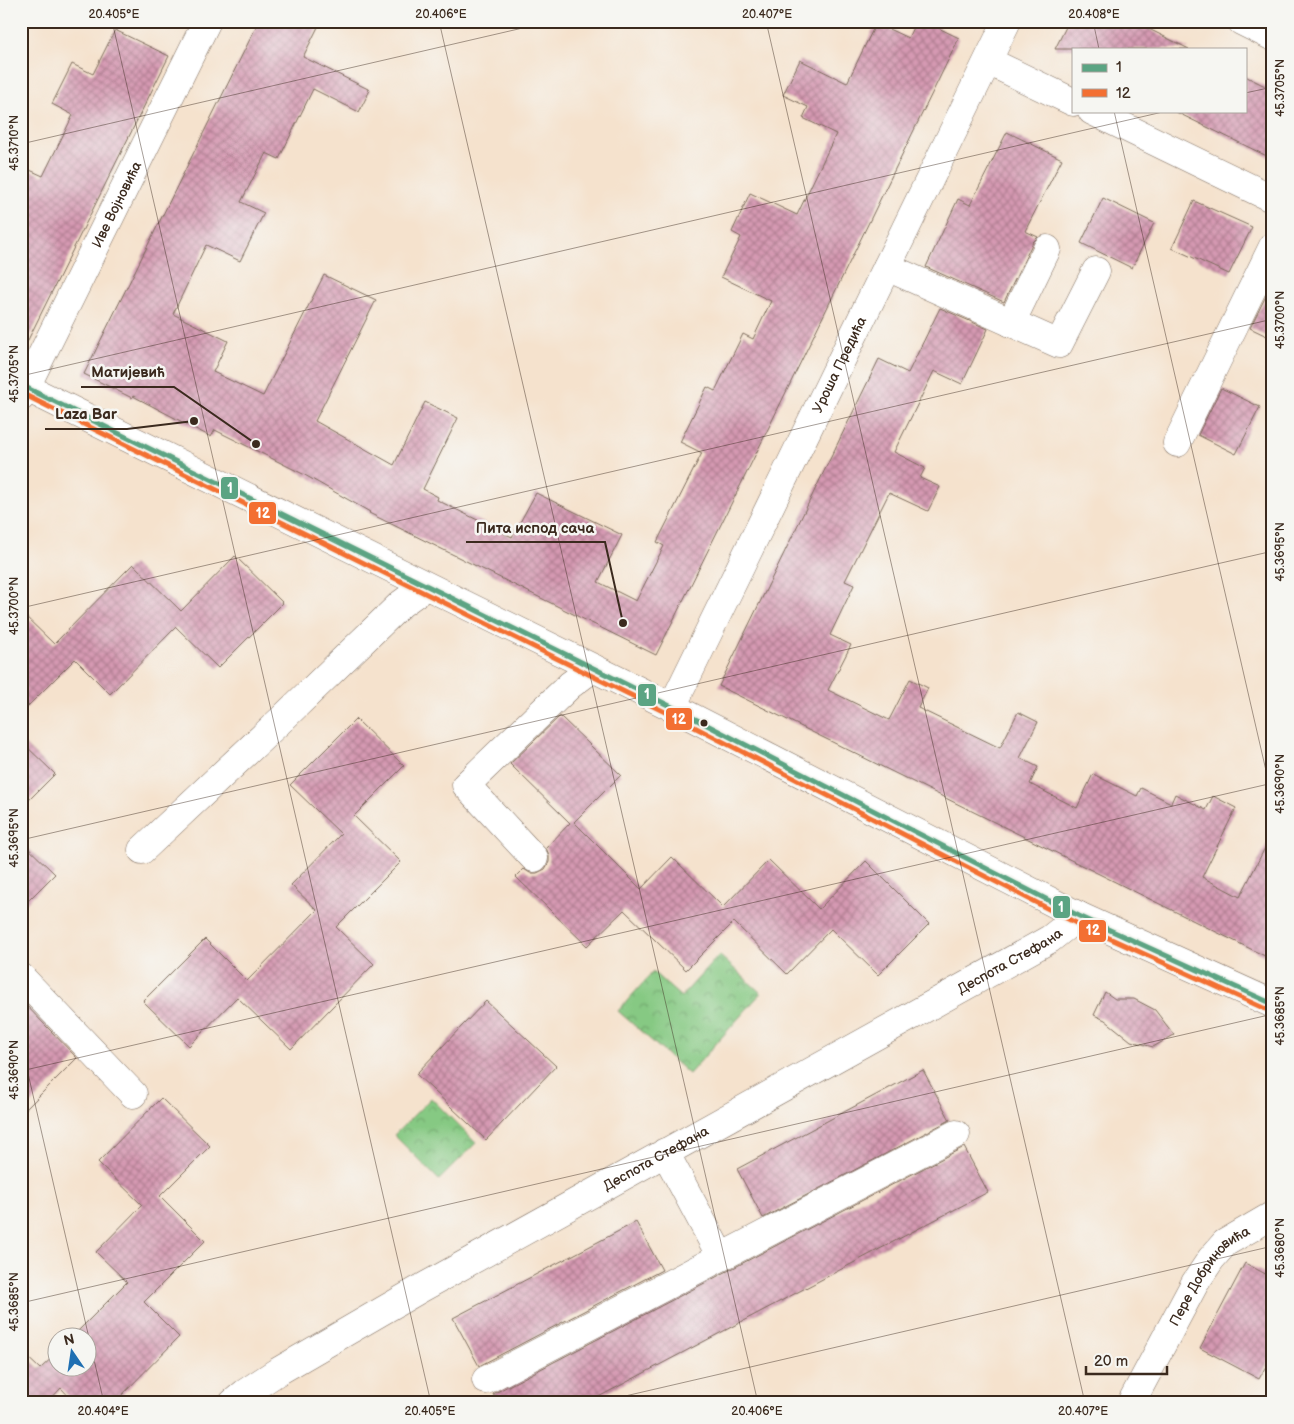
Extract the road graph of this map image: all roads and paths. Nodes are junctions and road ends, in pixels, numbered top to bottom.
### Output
1 (207, 21) edge
2 (1008, 21) edge
3 (1241, 21) edge
4 (1273, 37) edge
5 (988, 61) junction
6 (1072, 102) edge
7 (1094, 112) edge
8 (1273, 199) edge
9 (1273, 246) edge
10 (1047, 249) dead end
11 (888, 267) junction
12 (1096, 271) dead end
13 (1011, 323) junction
14 (23, 390) edge
15 (1177, 443) dead end
16 (426, 586) junction
17 (593, 668) junction
18 (672, 707) junction
19 (142, 850) dead end
20 (534, 858) dead end
21 (1079, 916) junction
22 (21, 977) edge
23 (1273, 1004) edge
24 (133, 1094) dead end
25 (956, 1134) dead end
26 (665, 1152) junction
27 (1273, 1215) edge
28 (721, 1257) junction
29 (486, 1380) dead end
30 (233, 1403) edge
31 (1131, 1403) edge

1 - 14 street, Иве Војновића
2 - 5 street, Уроша Предића
3 - 4 street
5 - 6 street
5 - 11 street, Уроша Предића
7 - 8 street
9 - 15 street
10 - 13 street
11 - 13 street
11 - 18 street, Уроша Предића
12 - 13 street
14 - 16 street
16 - 17 street
16 - 19 street
17 - 18 street
17 - 20 street
18 - 21 street
21 - 23 street
21 - 26 street, Деспота Стефана
22 - 24 street
25 - 28 street
26 - 28 street
26 - 30 street, Деспота Стефана
27 - 31 street, Пере Добриновића
28 - 29 street

